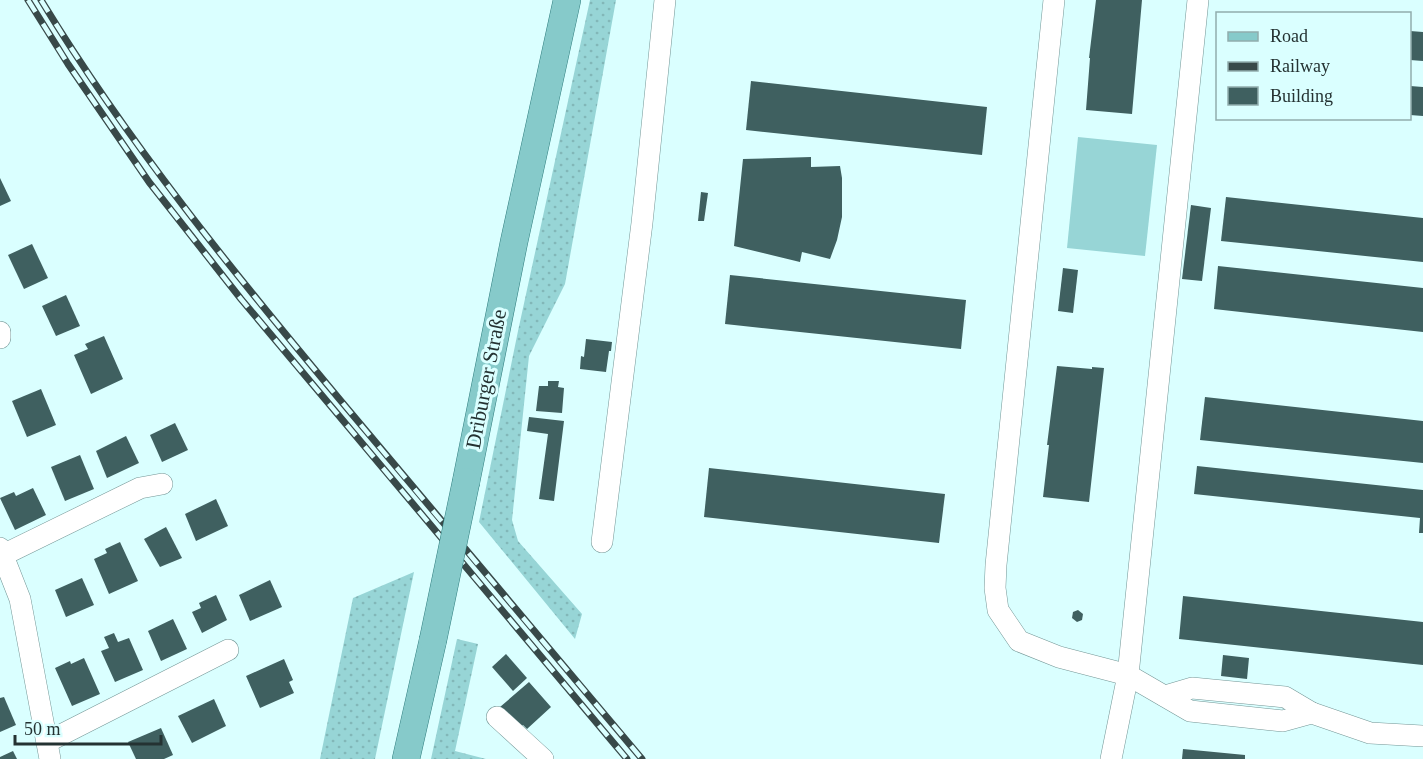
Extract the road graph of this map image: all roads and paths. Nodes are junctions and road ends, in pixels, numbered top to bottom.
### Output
1 (567, 0) edge
2 (665, 0) edge
3 (1054, 0) edge
4 (1198, 0) edge
5 (0, 332) edge
6 (0, 338) edge
7 (162, 484) dead end
8 (602, 542) dead end
9 (2, 551) edge
10 (228, 650) dead end
11 (1128, 675) junction
12 (496, 717) dead end
13 (1423, 736) edge
14 (49, 751) edge
15 (406, 759) edge
16 (543, 759) edge
17 (1111, 759) edge

1 - 15 main road, Driburger Straße, bridge
2 - 8 street
3 - 11 street
4 - 11 street
5 - 6 street
7 - 9 street
9 - 14 street
10 - 14 street
11 - 13 street
11 - 17 street
12 - 16 street

